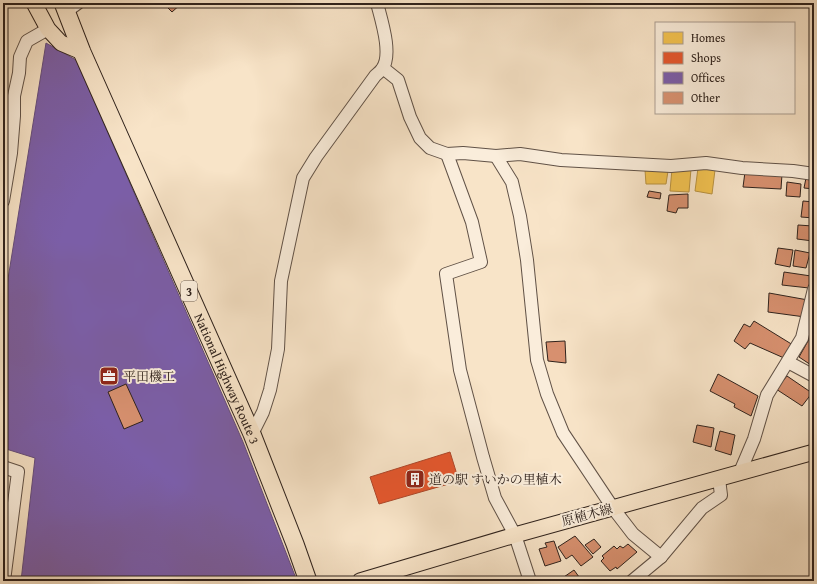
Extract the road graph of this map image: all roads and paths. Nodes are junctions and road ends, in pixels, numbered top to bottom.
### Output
1 (34, 3) edge
2 (377, 3) edge
3 (69, 6) edge
4 (48, 29) junction
5 (82, 52) junction
6 (383, 68) junction
7 (447, 154) junction
8 (496, 156) junction
9 (814, 174) edge
10 (3, 200) edge
11 (814, 289) edge
12 (788, 362) junction
13 (814, 376) edge
14 (252, 434) junction
15 (814, 452) edge
16 (3, 468) edge
17 (740, 472) junction
18 (719, 479) junction
19 (613, 508) junction
20 (515, 535) junction
21 (661, 557) junction
22 (4, 581) edge
23 (308, 581) edge
24 (360, 581) edge
25 (530, 581) edge
26 (632, 581) edge

1 - 4 main road
2 - 6 street
3 - 5 highway, National Highway Route 3 / 3
4 - 5 main road
4 - 10 street
5 - 14 highway, National Highway Route 3 / 3
6 - 7 street
6 - 14 street
7 - 8 street
7 - 20 street
8 - 9 street
8 - 19 street
11 - 12 street
12 - 13 street
12 - 17 street
14 - 23 highway, National Highway Route 3 / 3
15 - 17 main road, 原植木線
16 - 22 street
17 - 18 main road, 原植木線
18 - 19 main road, 原植木線
18 - 21 street
19 - 20 main road, 原植木線
19 - 21 street
20 - 24 main road, 原植木線
20 - 25 street
21 - 26 street

